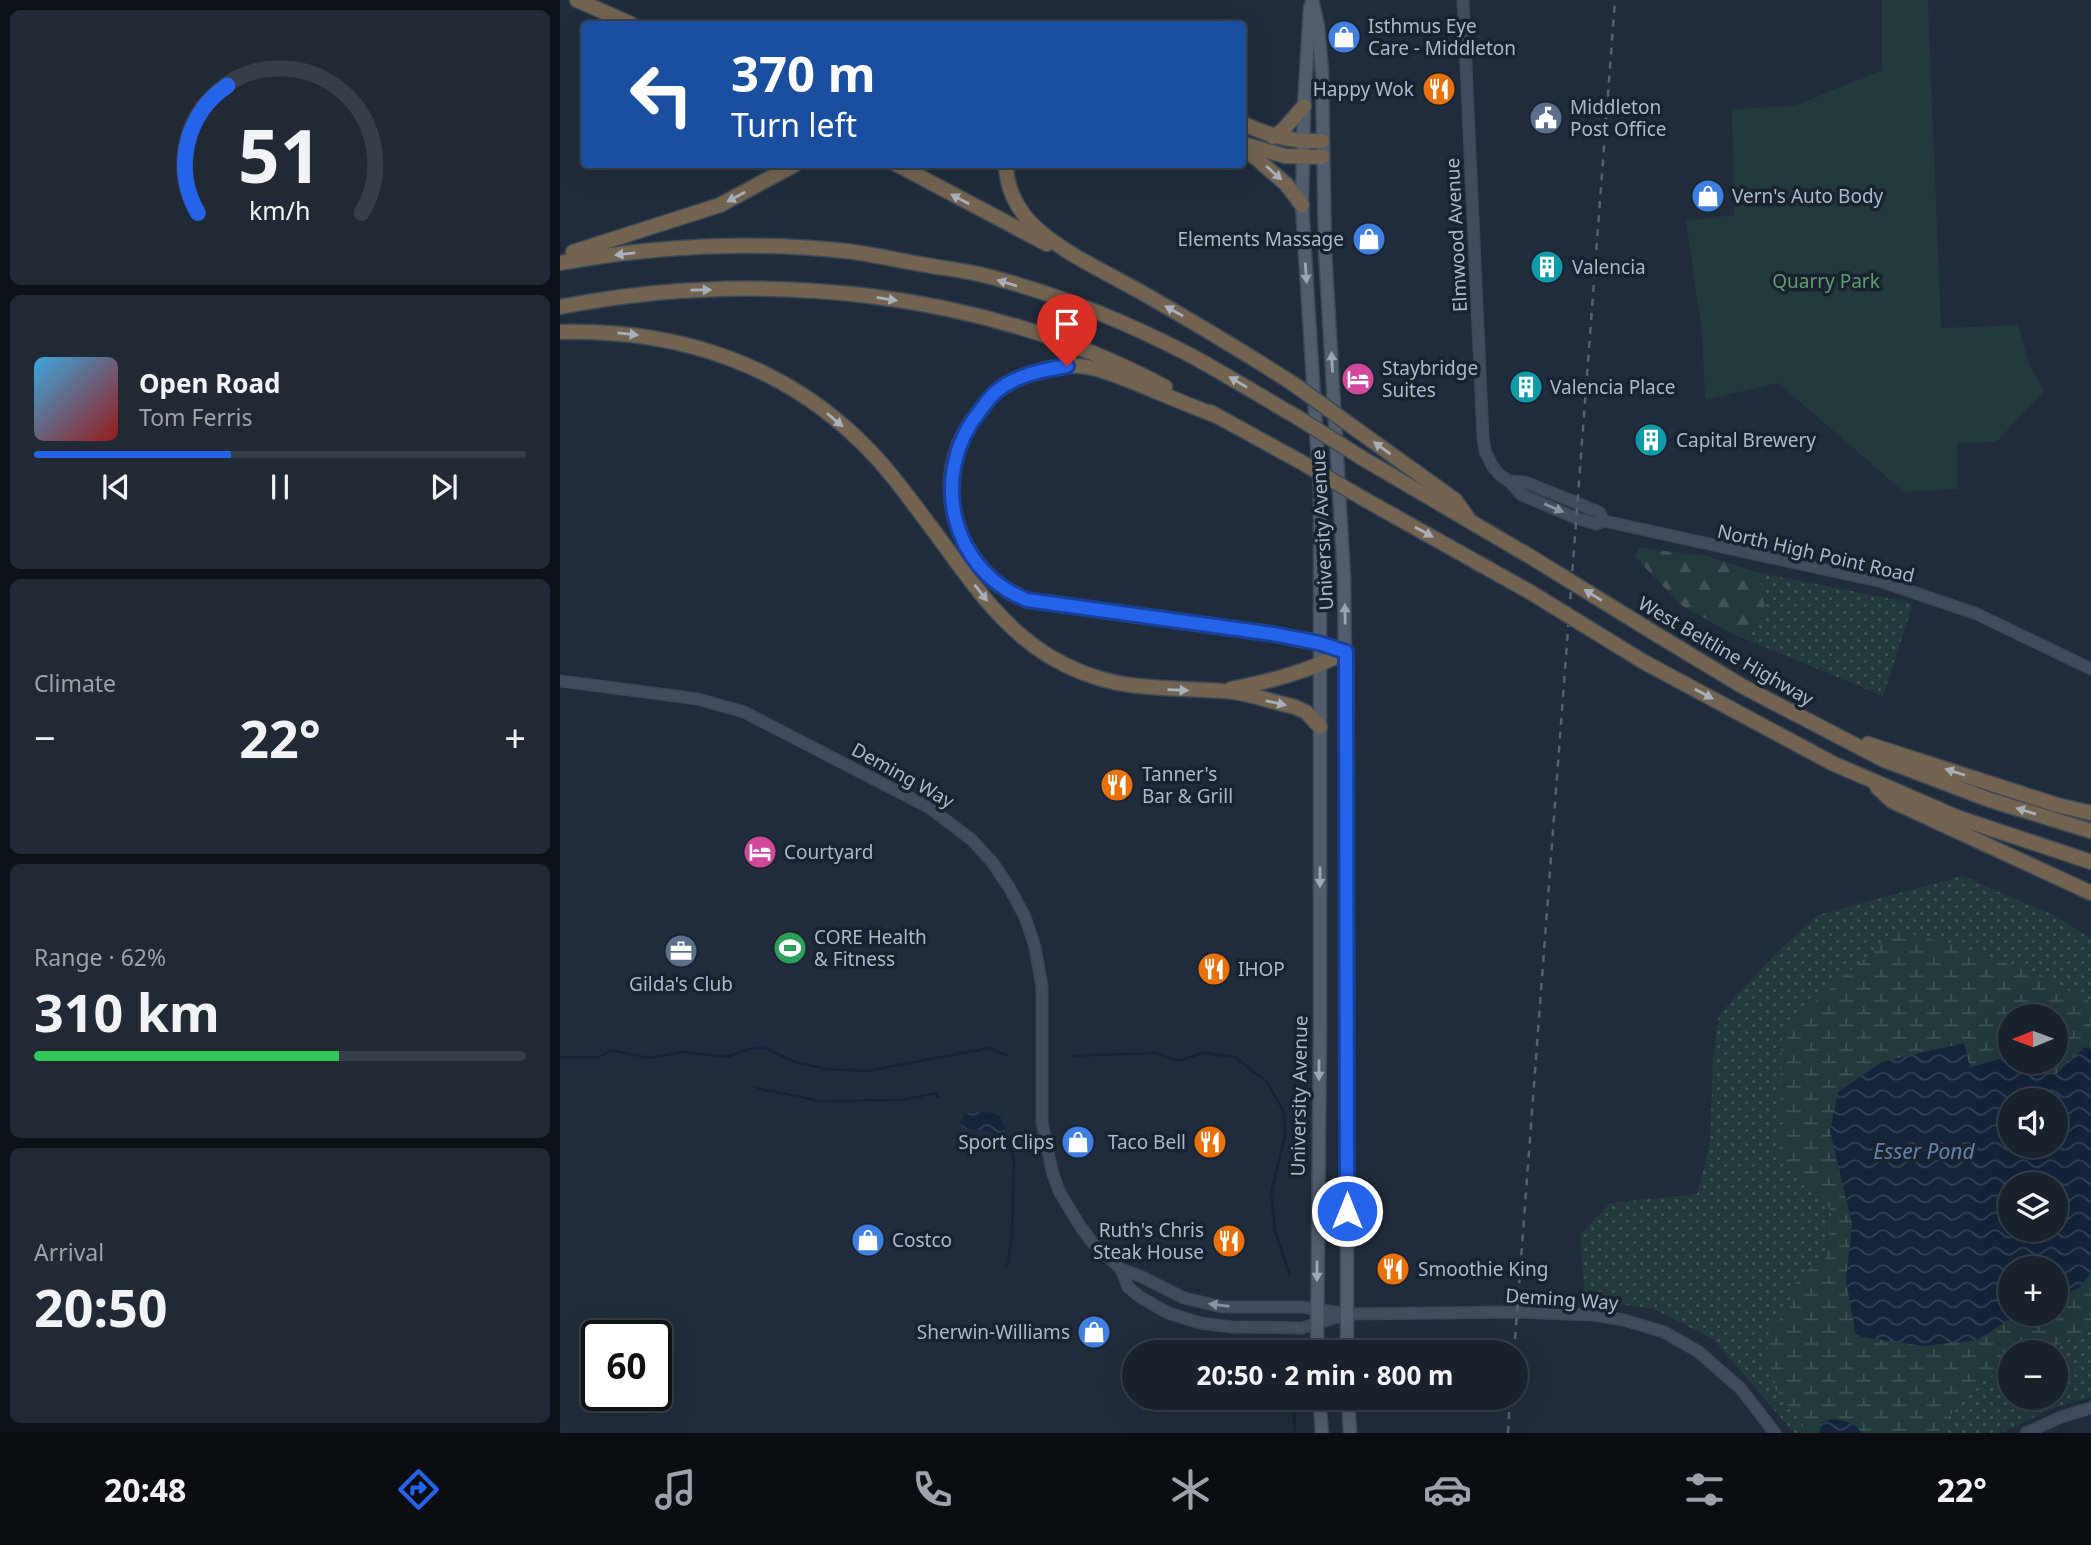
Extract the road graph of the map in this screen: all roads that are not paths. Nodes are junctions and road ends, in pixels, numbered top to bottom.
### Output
1 (577, 0) edge
2 (1311, 0) edge
3 (1463, 0) edge
4 (624, 21) edge
5 (1304, 106) junction
6 (1246, 125) edge
7 (1273, 137) junction
8 (1322, 141) junction
9 (1304, 142) junction
10 (1246, 145) edge
11 (1246, 148) edge
12 (1322, 157) junction
13 (1303, 158) junction
14 (789, 168) edge
15 (903, 168) edge
16 (1007, 168) edge
17 (1302, 205) junction
18 (560, 257) edge
19 (560, 262) edge
20 (1086, 262) junction
21 (560, 307) edge
22 (560, 332) edge
23 (1217, 416) junction
24 (1493, 467) joint
25 (1471, 522) junction
26 (1319, 643) junction
27 (1346, 652) junction
28 (1319, 666) junction
29 (2091, 669) edge
30 (560, 681) edge
31 (1226, 691) junction
32 (1320, 727) junction
33 (1827, 730) junction
34 (1865, 777) junction
35 (2091, 813) edge
36 (2091, 831) edge
37 (2091, 862) edge
38 (2091, 893) edge
39 (1121, 1269) junction
40 (1317, 1309) junction
41 (1347, 1314) junction
42 (1316, 1325) junction
43 (1317, 1340) edge
44 (1347, 1340) edge
45 (2091, 1408) edge
46 (1320, 1410) edge
47 (1349, 1410) edge
48 (1322, 1433) edge
49 (1350, 1433) edge
50 (1776, 1433) edge
51 (2026, 1433) edge

1 - 4 highway
2 - 5 main road, University Avenue
2 - 8 main road, University Avenue
3 - 24 street, Elmwood Avenue
5 - 7 highway
5 - 9 main road, University Avenue
6 - 7 highway
7 - 9 highway
8 - 9 highway
8 - 12 main road, University Avenue
9 - 13 main road, University Avenue
10 - 13 highway
11 -> 17 highway
12 - 13 highway
27 -> 12 main road, University Avenue
13 - 17 main road, University Avenue
14 -> 18 highway
20 -> 15 highway
16 - 20 highway
17 -> 26 main road, University Avenue
25 -> 19 highway, West Beltline Highway, bridge
25 -> 20 highway, bridge
21 -> 23 highway
22 -> 31 highway
23 - 26 highway
23 -> 34 highway, bridge
24 - 29 street, North High Point Road
33 -> 25 highway, West Beltline Highway, bridge
26 - 27 highway
26 - 28 main road, University Avenue
27 - 28 highway
27 - 41 main road, University Avenue
28 - 31 highway
28 - 32 main road, University Avenue
30 - 39 street, Deming Way
31 -> 32 highway
32 -> 40 main road, University Avenue
35 -> 33 highway
36 -> 33 highway, West Beltline Highway
34 - 37 highway
34 - 38 highway
40 -> 39 street, Deming Way
39 - 42 street, Deming Way
40 - 41 street, Deming Way
40 - 42 main road, University Avenue
41 - 42 street, Deming Way
41 - 44 main road, University Avenue
41 - 50 street, Deming Way
42 - 43 main road, University Avenue
45 - 51 street
46 - 48 main road
47 - 49 main road

